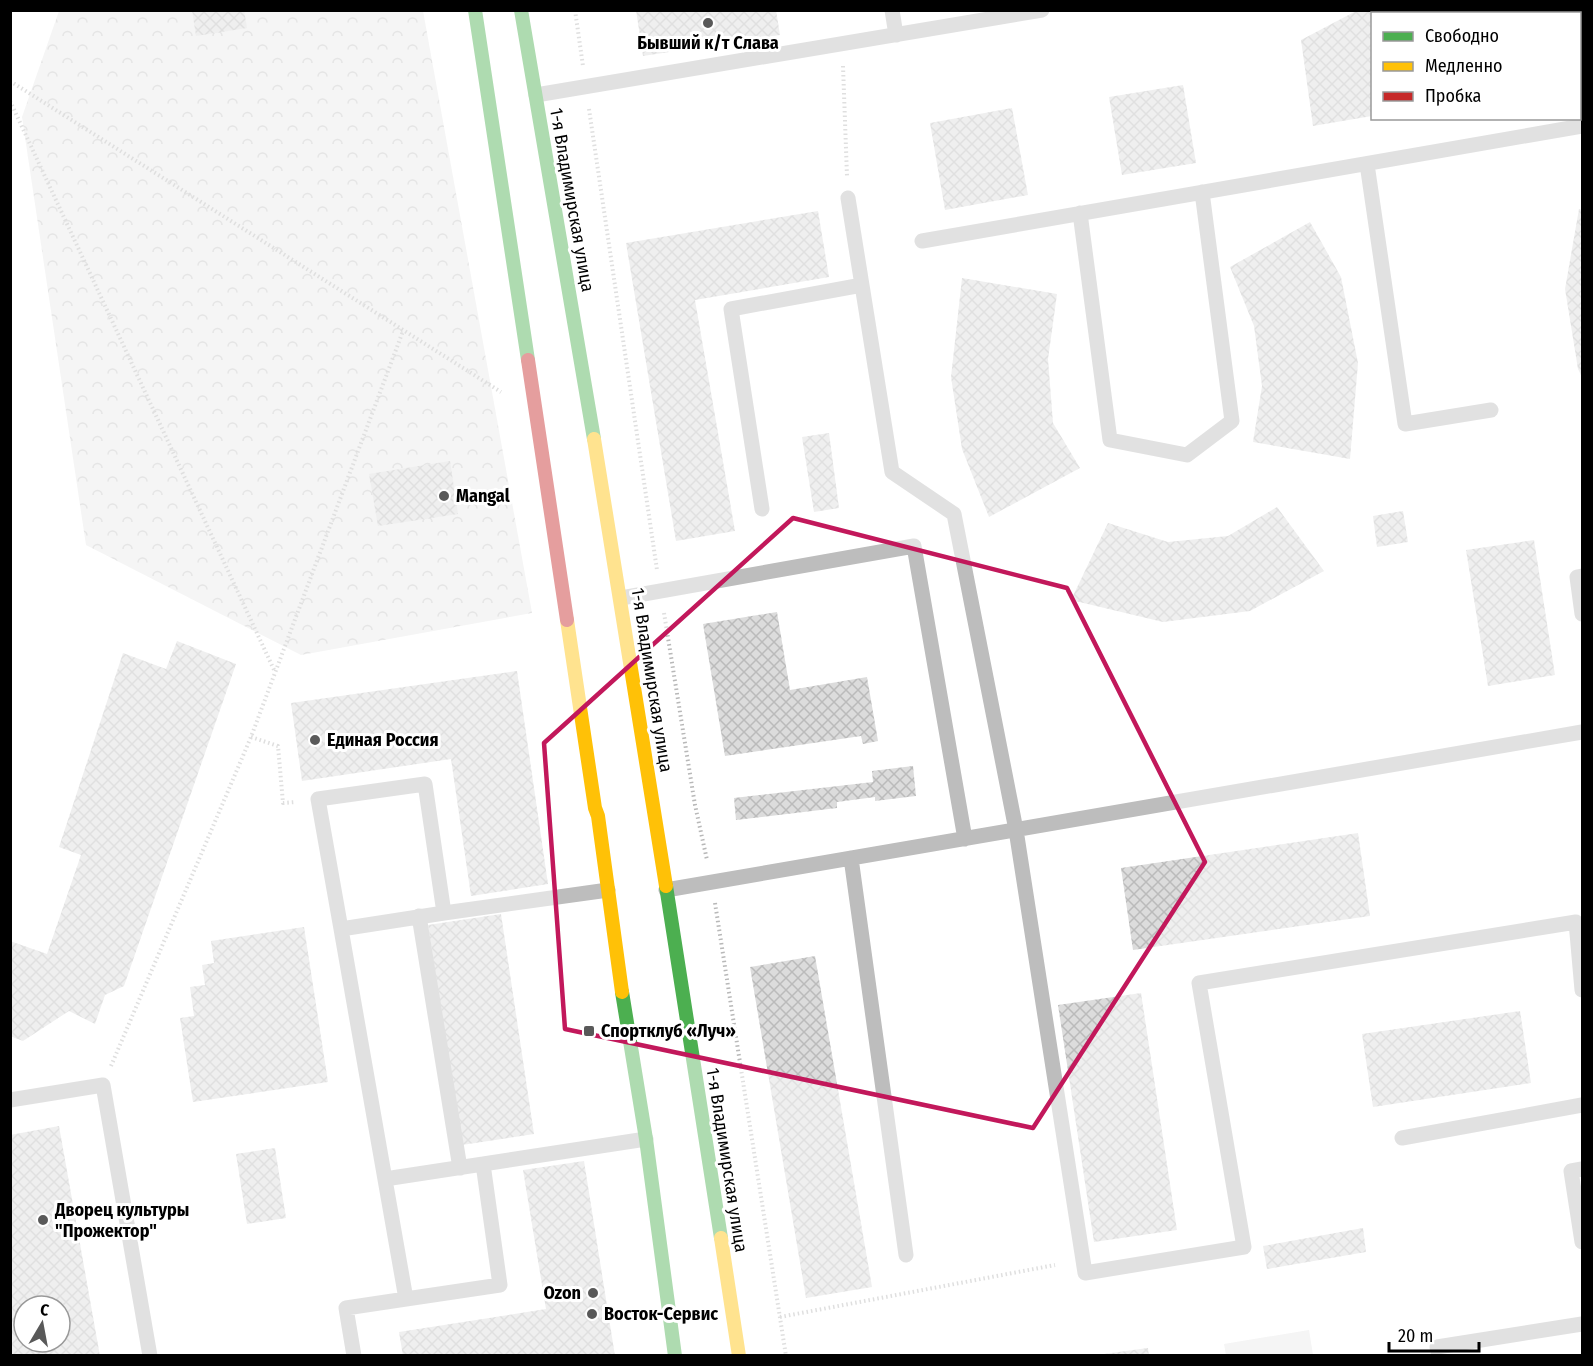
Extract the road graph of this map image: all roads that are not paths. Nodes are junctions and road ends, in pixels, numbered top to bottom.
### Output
1 (475, 10) edge
2 (521, 10) edge
3 (892, 10) edge
4 (1042, 10) edge
5 (1009, 13) edge
6 (896, 35) junction
7 (536, 95) junction
8 (1582, 126) edge
9 (1367, 164) junction
10 (1202, 192) junction
11 (848, 198) road end
12 (1080, 213) junction
13 (922, 241) dead end
14 (862, 285) junction
15 (1491, 410) dead end
16 (762, 509) dead end
17 (1582, 576) edge
18 (621, 598) junction
19 (1582, 614) edge
20 (1582, 732) edge
21 (1016, 830) junction
22 (965, 839) junction
23 (851, 858) junction
24 (608, 890) junction
25 (666, 890) junction
26 (444, 913) junction
27 (419, 916) junction
28 (341, 929) junction
29 (1582, 990) edge
30 (10, 1100) edge
31 (1582, 1105) edge
32 (1402, 1138) dead end
33 (646, 1139) junction
34 (483, 1164) junction
35 (460, 1168) junction
36 (1582, 1169) edge
37 (385, 1179) junction
38 (1582, 1242) edge
39 (906, 1255) dead end
40 (406, 1299) junction
41 (1582, 1324) edge
42 (150, 1356) edge
43 (354, 1356) edge
44 (675, 1356) edge
45 (739, 1356) edge
46 (1439, 1356) edge

1 - 24 main road
2 - 7 main road, 1-я Владимирская улица
3 - 6 lane
4 - 5 lane
5 - 6 lane
6 - 7 lane
7 - 18 main road, 1-я Владимирская улица
8 - 9 lane
9 - 10 lane
9 - 15 lane
10 - 12 lane
10 - 12 lane
11 - 14 lane
12 - 13 lane
14 - 16 lane
14 - 21 lane
17 - 19 lane
18 - 22 lane
18 - 25 main road, 1-я Владимирская улица
20 - 21 lane
21 - 22 lane
21 - 29 lane
22 - 23 lane
23 - 25 lane
23 - 39 lane
24 - 26 lane
24 - 33 main road
25 - 45 main road, 1-я Владимирская улица
26 - 27 lane
26 - 28 lane
27 - 28 lane
27 - 35 lane
28 - 37 lane
30 - 42 lane
31 - 32 lane
33 - 34 lane
33 - 44 main road
34 - 35 lane
34 - 40 lane
35 - 37 lane
36 - 38 lane
37 - 40 lane
40 - 43 lane
41 - 46 lane

